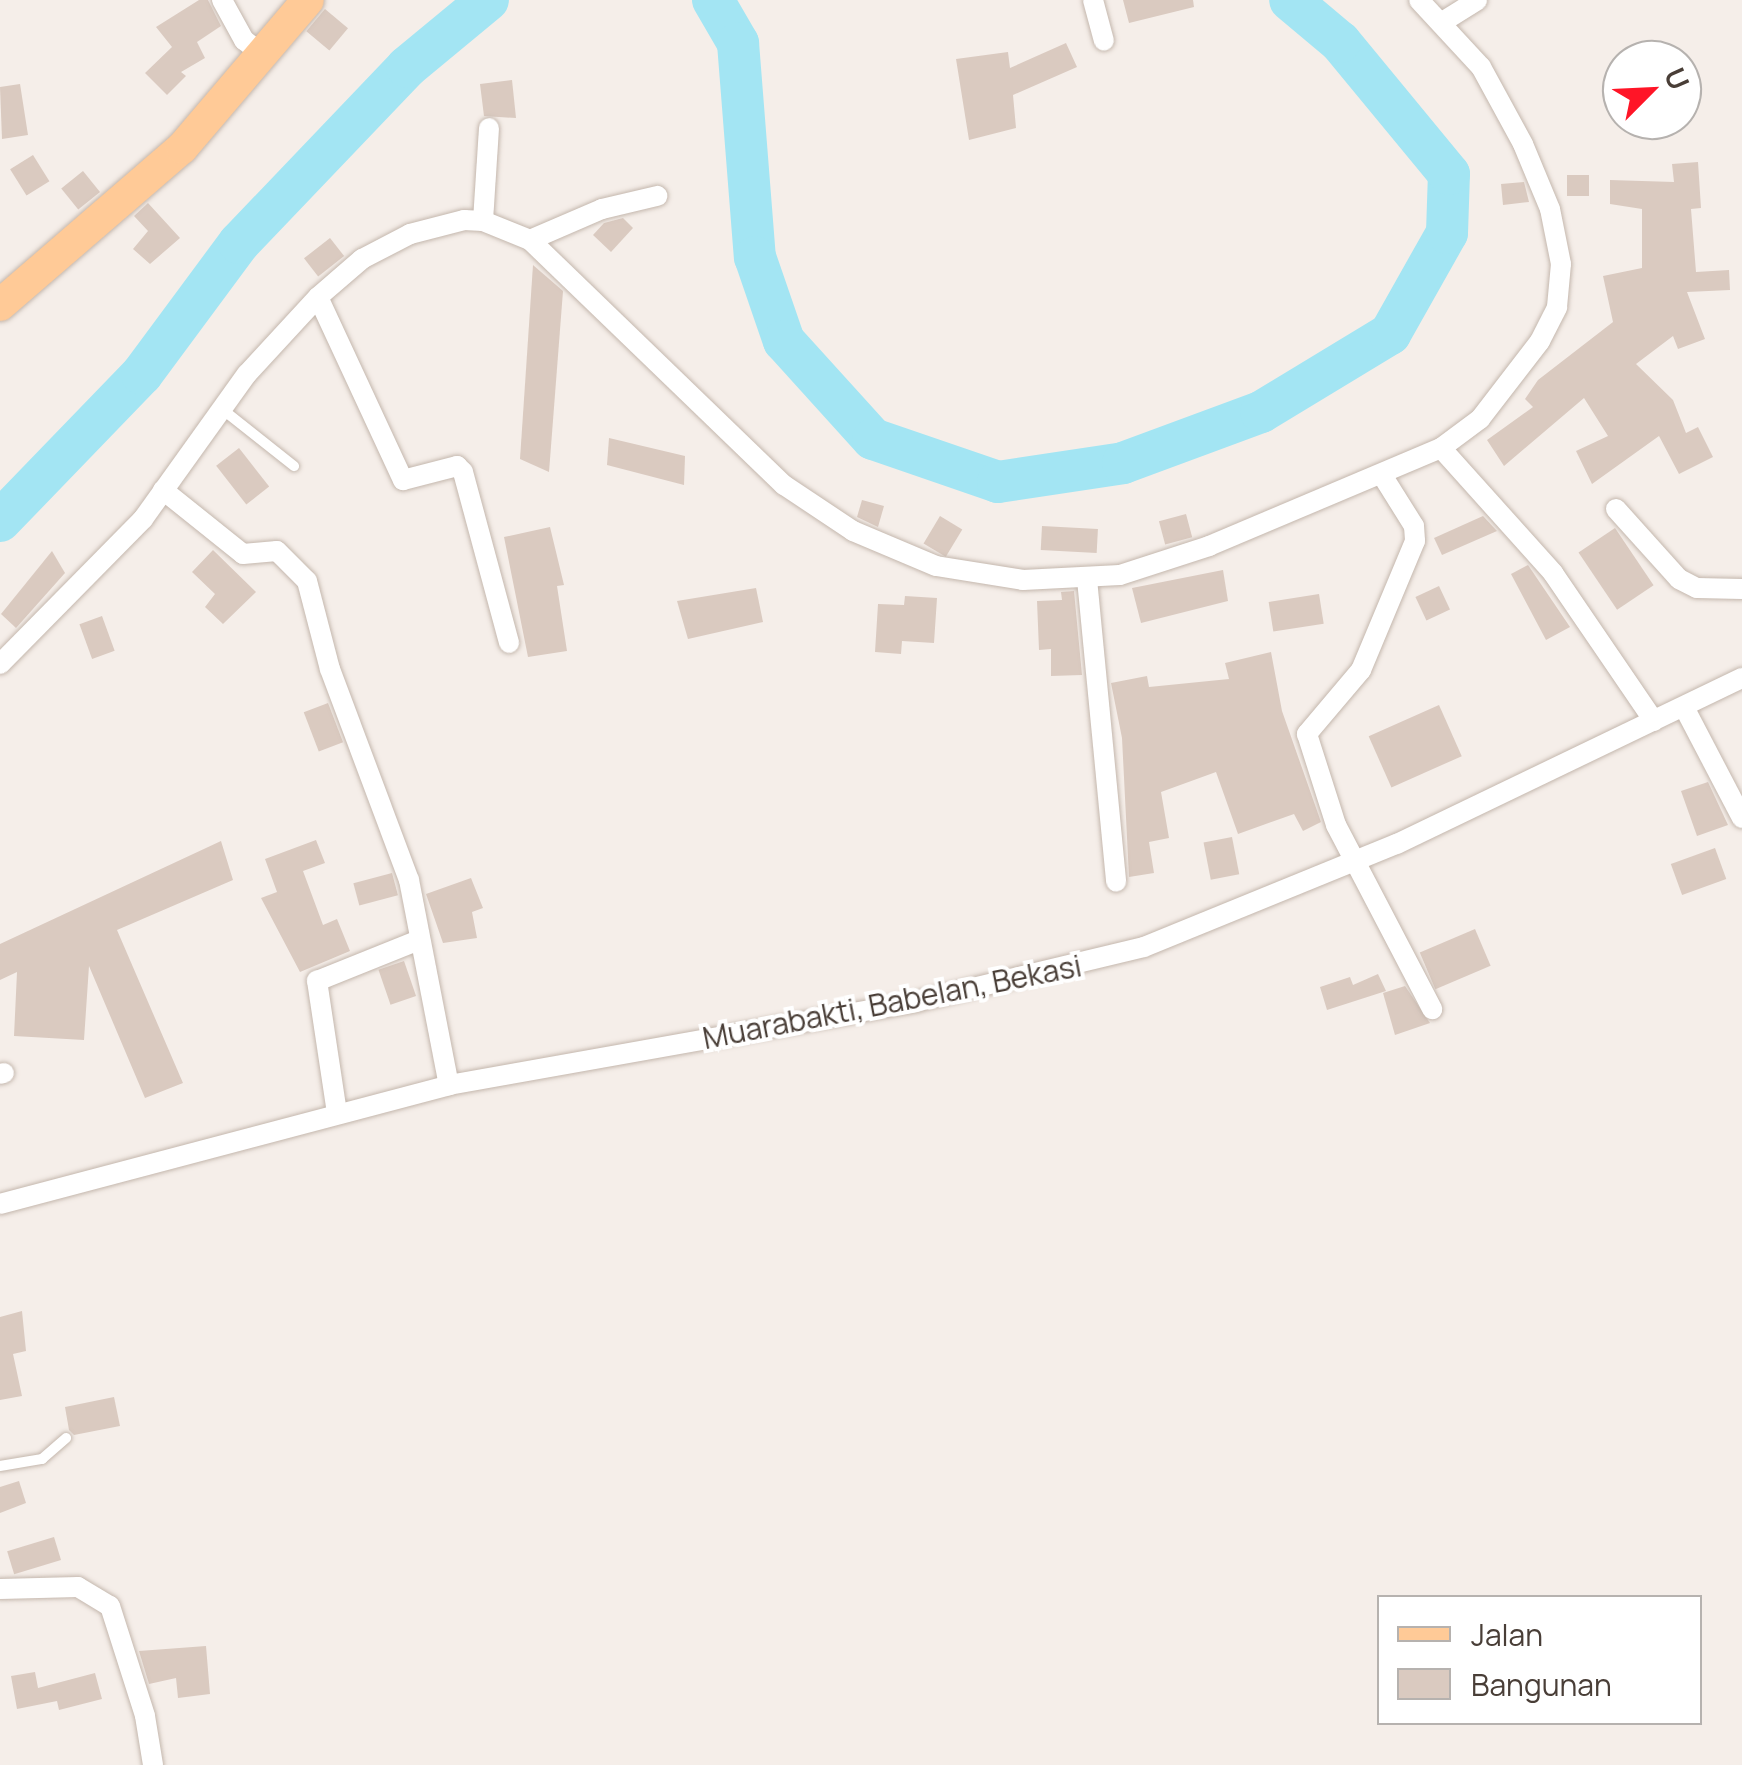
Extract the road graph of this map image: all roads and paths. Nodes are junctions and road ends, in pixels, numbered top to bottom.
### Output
1 (222, 0) edge
2 (308, 0) edge
3 (1093, 0) edge
4 (1420, 0) edge
5 (1476, 0) edge
6 (1444, 21) junction
7 (1104, 41) dead end
8 (262, 54) junction
9 (490, 128) dead end
10 (657, 196) dead end
11 (483, 220) junction
12 (530, 240) junction
13 (318, 297) junction
14 (1, 301) edge
15 (221, 409) junction
16 (1442, 448) junction
17 (294, 466) dead end
18 (1382, 475) junction
19 (163, 490) junction
20 (1616, 508) dead end
21 (1086, 579) junction
22 (1742, 589) edge
23 (509, 642) dead end
24 (0, 664) edge
25 (1742, 678) edge
26 (1685, 709) junction
27 (1654, 721) junction
28 (1742, 818) edge
29 (1356, 861) junction
30 (1116, 882) dead end
31 (419, 940) junction
32 (1432, 1009) dead end
33 (449, 1085) junction
34 (337, 1113) junction
35 (0, 1204) edge
36 (66, 1438) dead end
37 (0, 1466) edge
38 (0, 1589) edge
39 (153, 1765) edge

1 - 8 street
2 - 8 main road
3 - 7 street
4 - 6 street
5 - 6 street
6 - 16 street
8 - 14 main road
9 - 11 street
10 - 12 street
11 - 12 street
11 - 13 street
12 - 21 street
13 - 15 street
13 - 23 street
15 - 17 lane
15 - 19 street
16 - 18 street
16 - 27 street
18 - 21 street
18 - 29 street
19 - 24 street
19 - 31 street
20 - 22 street
21 - 30 street
25 - 26 street, Muarabakti, Babelan, Bekasi
26 - 27 street, Muarabakti, Babelan, Bekasi
26 - 28 street
27 - 29 street, Muarabakti, Babelan, Bekasi
29 - 32 street
29 - 33 street, Muarabakti, Babelan, Bekasi
31 - 33 street
31 - 34 street
33 - 34 street, Muarabakti, Babelan, Bekasi
34 - 35 street, Muarabakti, Babelan, Bekasi
36 - 37 lane
38 - 39 street

